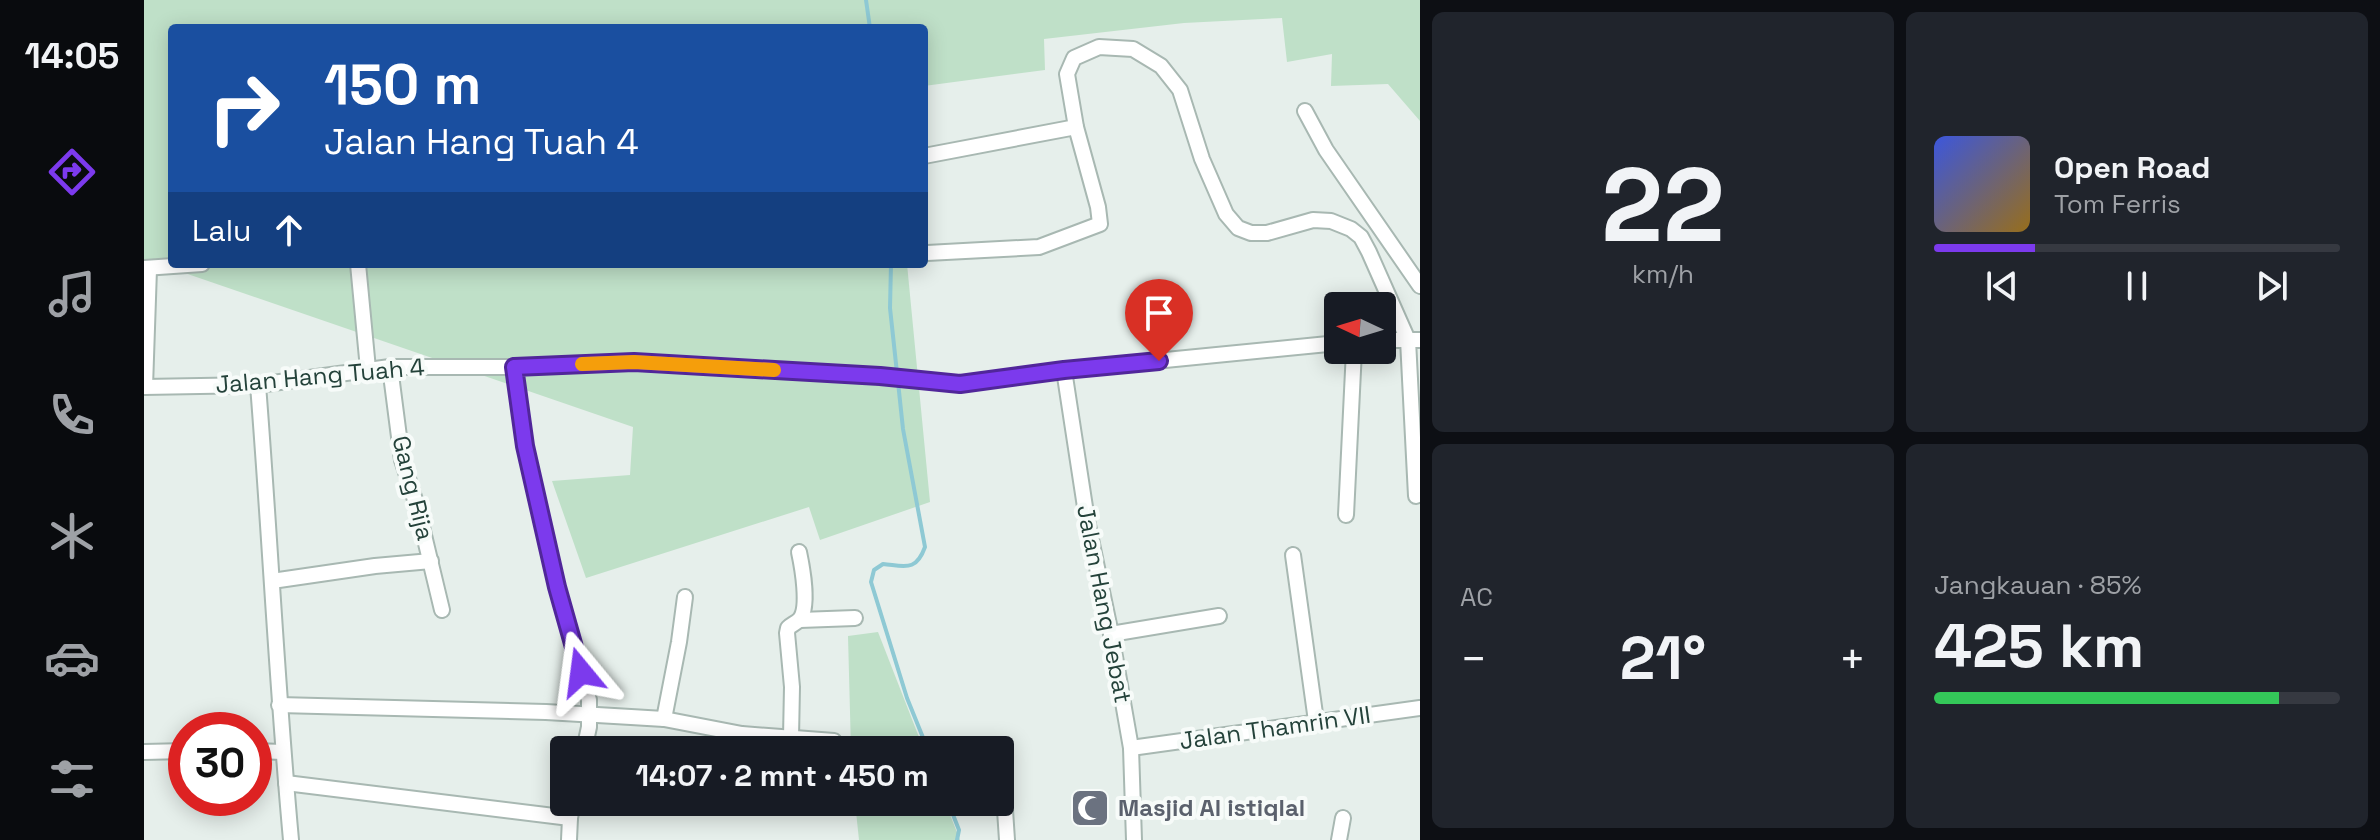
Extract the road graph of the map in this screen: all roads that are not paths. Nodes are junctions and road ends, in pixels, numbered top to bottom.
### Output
1 (1305, 111) dead end
2 (1076, 127) junction
3 (928, 155) edge
4 (928, 253) edge
5 (168, 266) edge
6 (146, 268) edge
7 (358, 268) edge
8 (1420, 286) edge
9 (1414, 340) edge
10 (1324, 344) edge
11 (1353, 364) edge
12 (390, 367) junction
13 (514, 367) junction
14 (368, 369) junction
15 (1064, 370) junction
16 (258, 385) junction
17 (144, 387) edge
18 (1416, 496) dead end
19 (1346, 515) dead end
20 (799, 552) dead end
21 (1293, 555) dead end
22 (431, 561) junction
23 (272, 581) junction
24 (685, 597) dead end
25 (442, 610) dead end
26 (1219, 616) dead end
27 (855, 618) dead end
28 (800, 620) junction
29 (1111, 634) junction
30 (279, 705) junction
31 (1420, 708) edge
32 (590, 716) junction
33 (664, 719) junction
34 (1316, 721) junction
35 (586, 736) edge
36 (775, 736) edge
37 (791, 736) edge
38 (1131, 748) junction
39 (168, 751) edge
40 (144, 752) edge
41 (272, 752) edge
42 (283, 752) junction
43 (286, 783) junction
44 (1005, 816) edge
45 (570, 818) joint
46 (1343, 818) dead end
47 (291, 840) edge
48 (569, 840) edge
49 (1007, 840) edge
50 (1134, 840) edge
51 (1339, 840) edge

1 - 8 street
2 - 3 street
2 - 4 street
2 - 9 street
5 - 6 street
6 - 17 street
7 - 14 street
9 - 18 street
10 - 15 street, Jalan Hang Tuah 4
11 - 19 street
12 - 13 street, Jalan Hang Tuah 4
12 - 14 street, Jalan Hang Tuah 4
12 - 22 street, Gang Rija
13 - 15 street, Jalan Hang Tuah 4
13 - 32 street
14 - 16 street, Jalan Hang Tuah 4
15 - 29 street, Jalan Hang Jebat
16 - 17 street, Jalan Hang Tuah 4
16 - 23 street
20 - 28 street
21 - 34 street
22 - 23 street
22 - 25 street, Gang Rija
23 - 30 street
24 - 33 street
26 - 29 street
27 - 28 street
28 - 37 street
29 - 38 street, Jalan Hang Jebat
30 - 32 street
30 - 42 street
31 - 34 street, Jalan Thamrin VII
32 - 33 street
32 - 35 street
33 - 36 street
34 - 38 street, Jalan Thamrin VII
38 - 50 street, Jalan Hang Jebat
39 - 40 street
41 - 42 street
42 - 43 street
43 - 45 street
43 - 47 street
44 - 49 street
45 - 48 street
46 - 51 street

